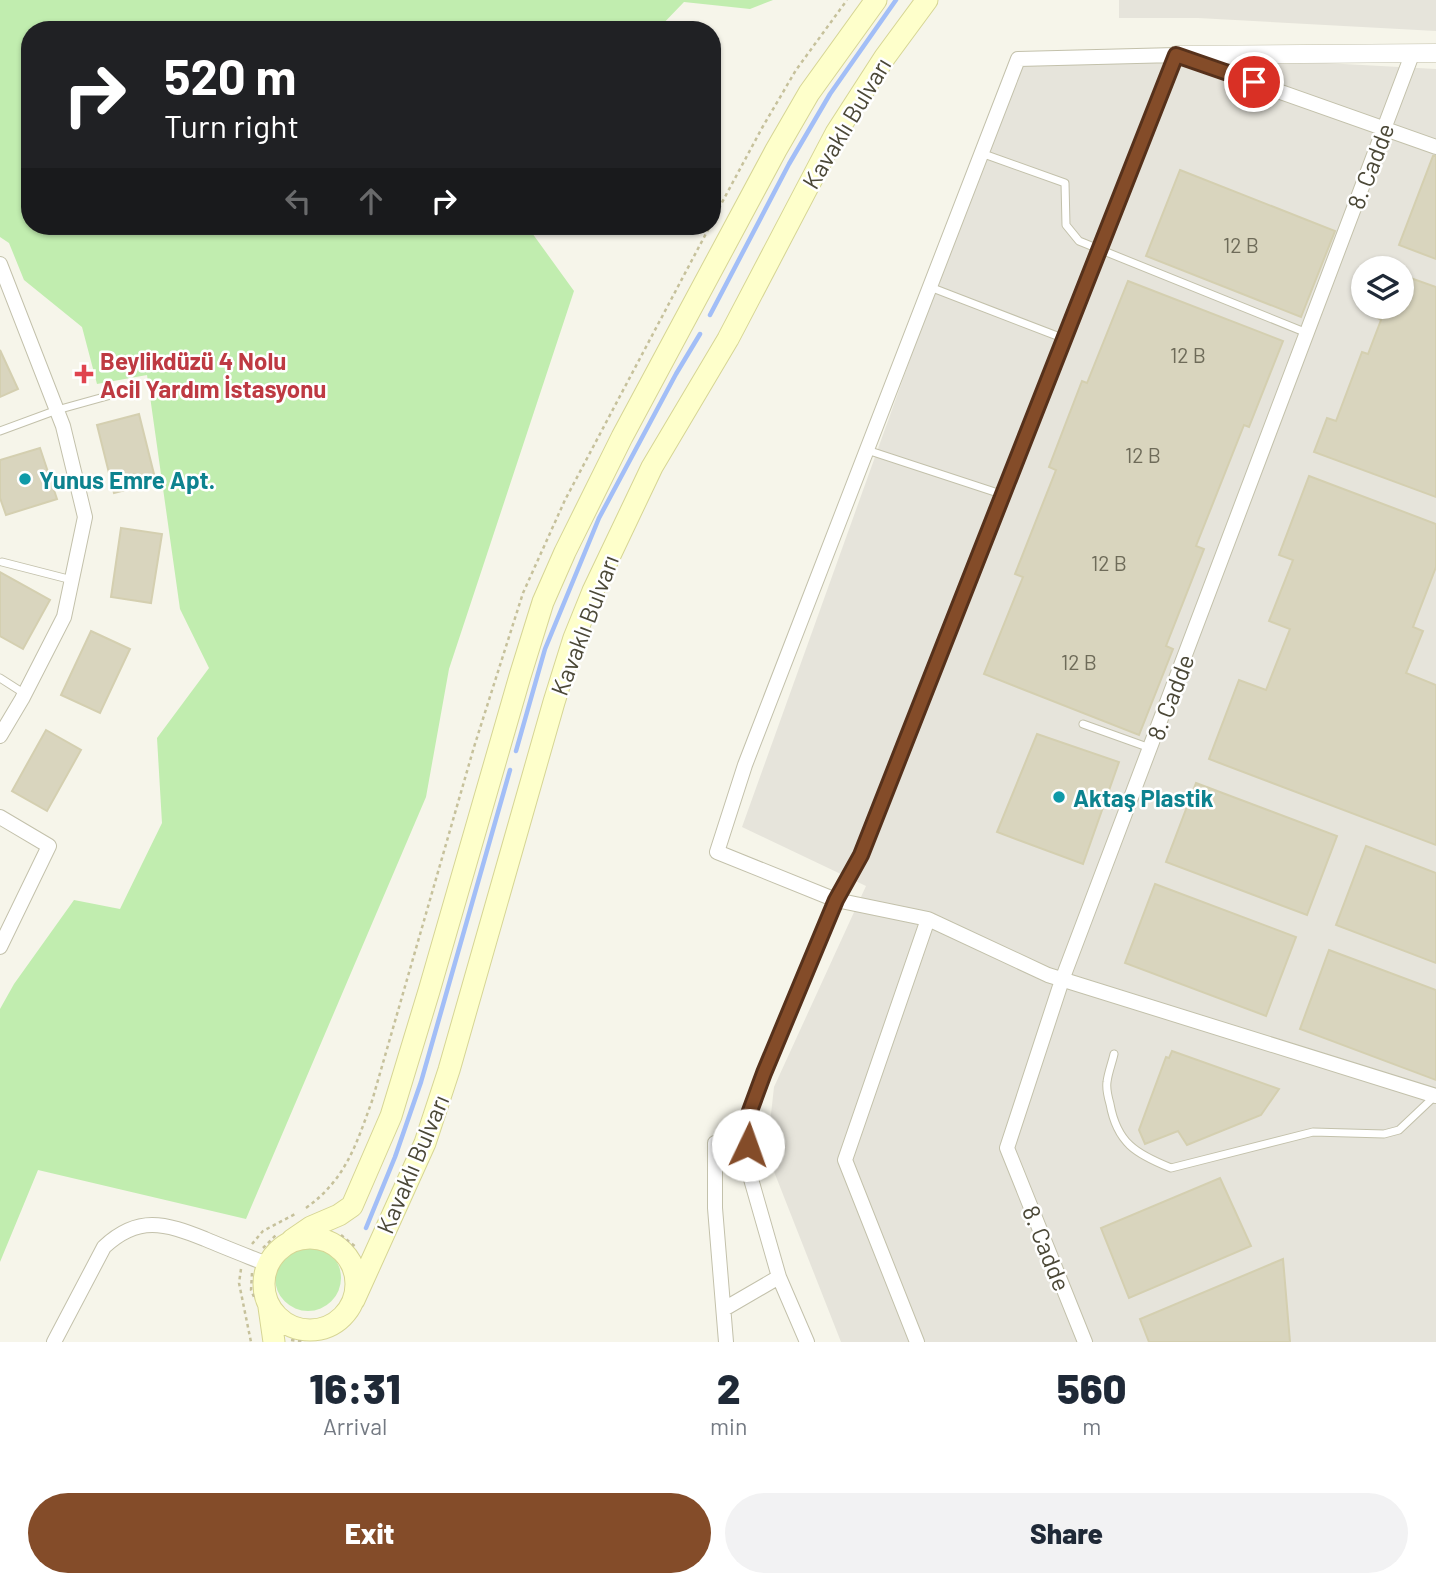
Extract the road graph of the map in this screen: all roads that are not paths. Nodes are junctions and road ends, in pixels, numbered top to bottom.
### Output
1 (876, 0) edge
2 (927, 0) edge
3 (1413, 52) junction
4 (1436, 53) edge
5 (1176, 55) junction
6 (1385, 127) junction
7 (1436, 147) edge
8 (981, 153) junction
9 (1100, 250) junction
10 (0, 264) edge
11 (929, 287) junction
12 (1307, 333) junction
13 (1065, 339) junction
14 (129, 390) dead end
15 (57, 410) junction
16 (0, 431) edge
17 (866, 450) junction
18 (1004, 495) junction
19 (2, 562) dead end
20 (72, 580) junction
21 (0, 678) edge
22 (25, 694) junction
23 (1083, 724) dead end
24 (0, 736) edge
25 (1150, 748) junction
26 (0, 817) edge
27 (836, 900) junction
28 (928, 919) junction
29 (0, 947) edge
30 (1062, 980) junction
31 (1114, 1054) dead end
32 (1435, 1096) edge
33 (715, 1143) dead end
34 (292, 1240) junction
35 (267, 1264) junction
36 (779, 1277) junction
37 (269, 1307) junction
38 (350, 1307) junction
39 (724, 1309) junction
40 (279, 1341) edge
41 (54, 1342) edge
42 (332, 1342) edge
43 (726, 1342) edge
44 (807, 1342) edge
45 (917, 1342) edge
46 (1085, 1342) edge

1 - 34 main road, Kavaklı Bulvarı
2 - 38 main road, Kavaklı Bulvarı
3 - 4 street
3 - 5 street
3 - 6 street, 8. Cadde
5 - 6 street
5 - 8 street
5 - 9 street
6 - 7 street
6 - 12 street, 8. Cadde
8 - 9 lane
8 - 11 street
9 - 12 lane
9 - 13 street
10 - 15 street
11 - 13 lane
11 - 17 street
12 - 25 street, 8. Cadde
13 - 18 street
14 - 15 lane
15 - 16 lane
15 - 20 street
17 - 18 lane
17 - 27 street
18 - 27 street
19 - 20 lane
20 - 22 street
21 - 22 lane
22 - 24 street
23 - 25 lane
25 - 30 street, 8. Cadde
26 - 29 street
27 - 28 street
27 - 36 street
28 - 30 street
28 - 45 street
30 - 32 street
30 - 46 street, 8. Cadde
31 - 32 lane
33 - 39 street
34 - 35 main road, Kavaklı Bulvarı
34 - 38 main road, Kavaklı Bulvarı
35 - 37 main road
35 - 41 street
36 - 39 street
36 - 44 street
37 - 38 main road
37 - 40 main road
38 - 42 main road, Kavaklı Bulvarı
39 - 43 street

